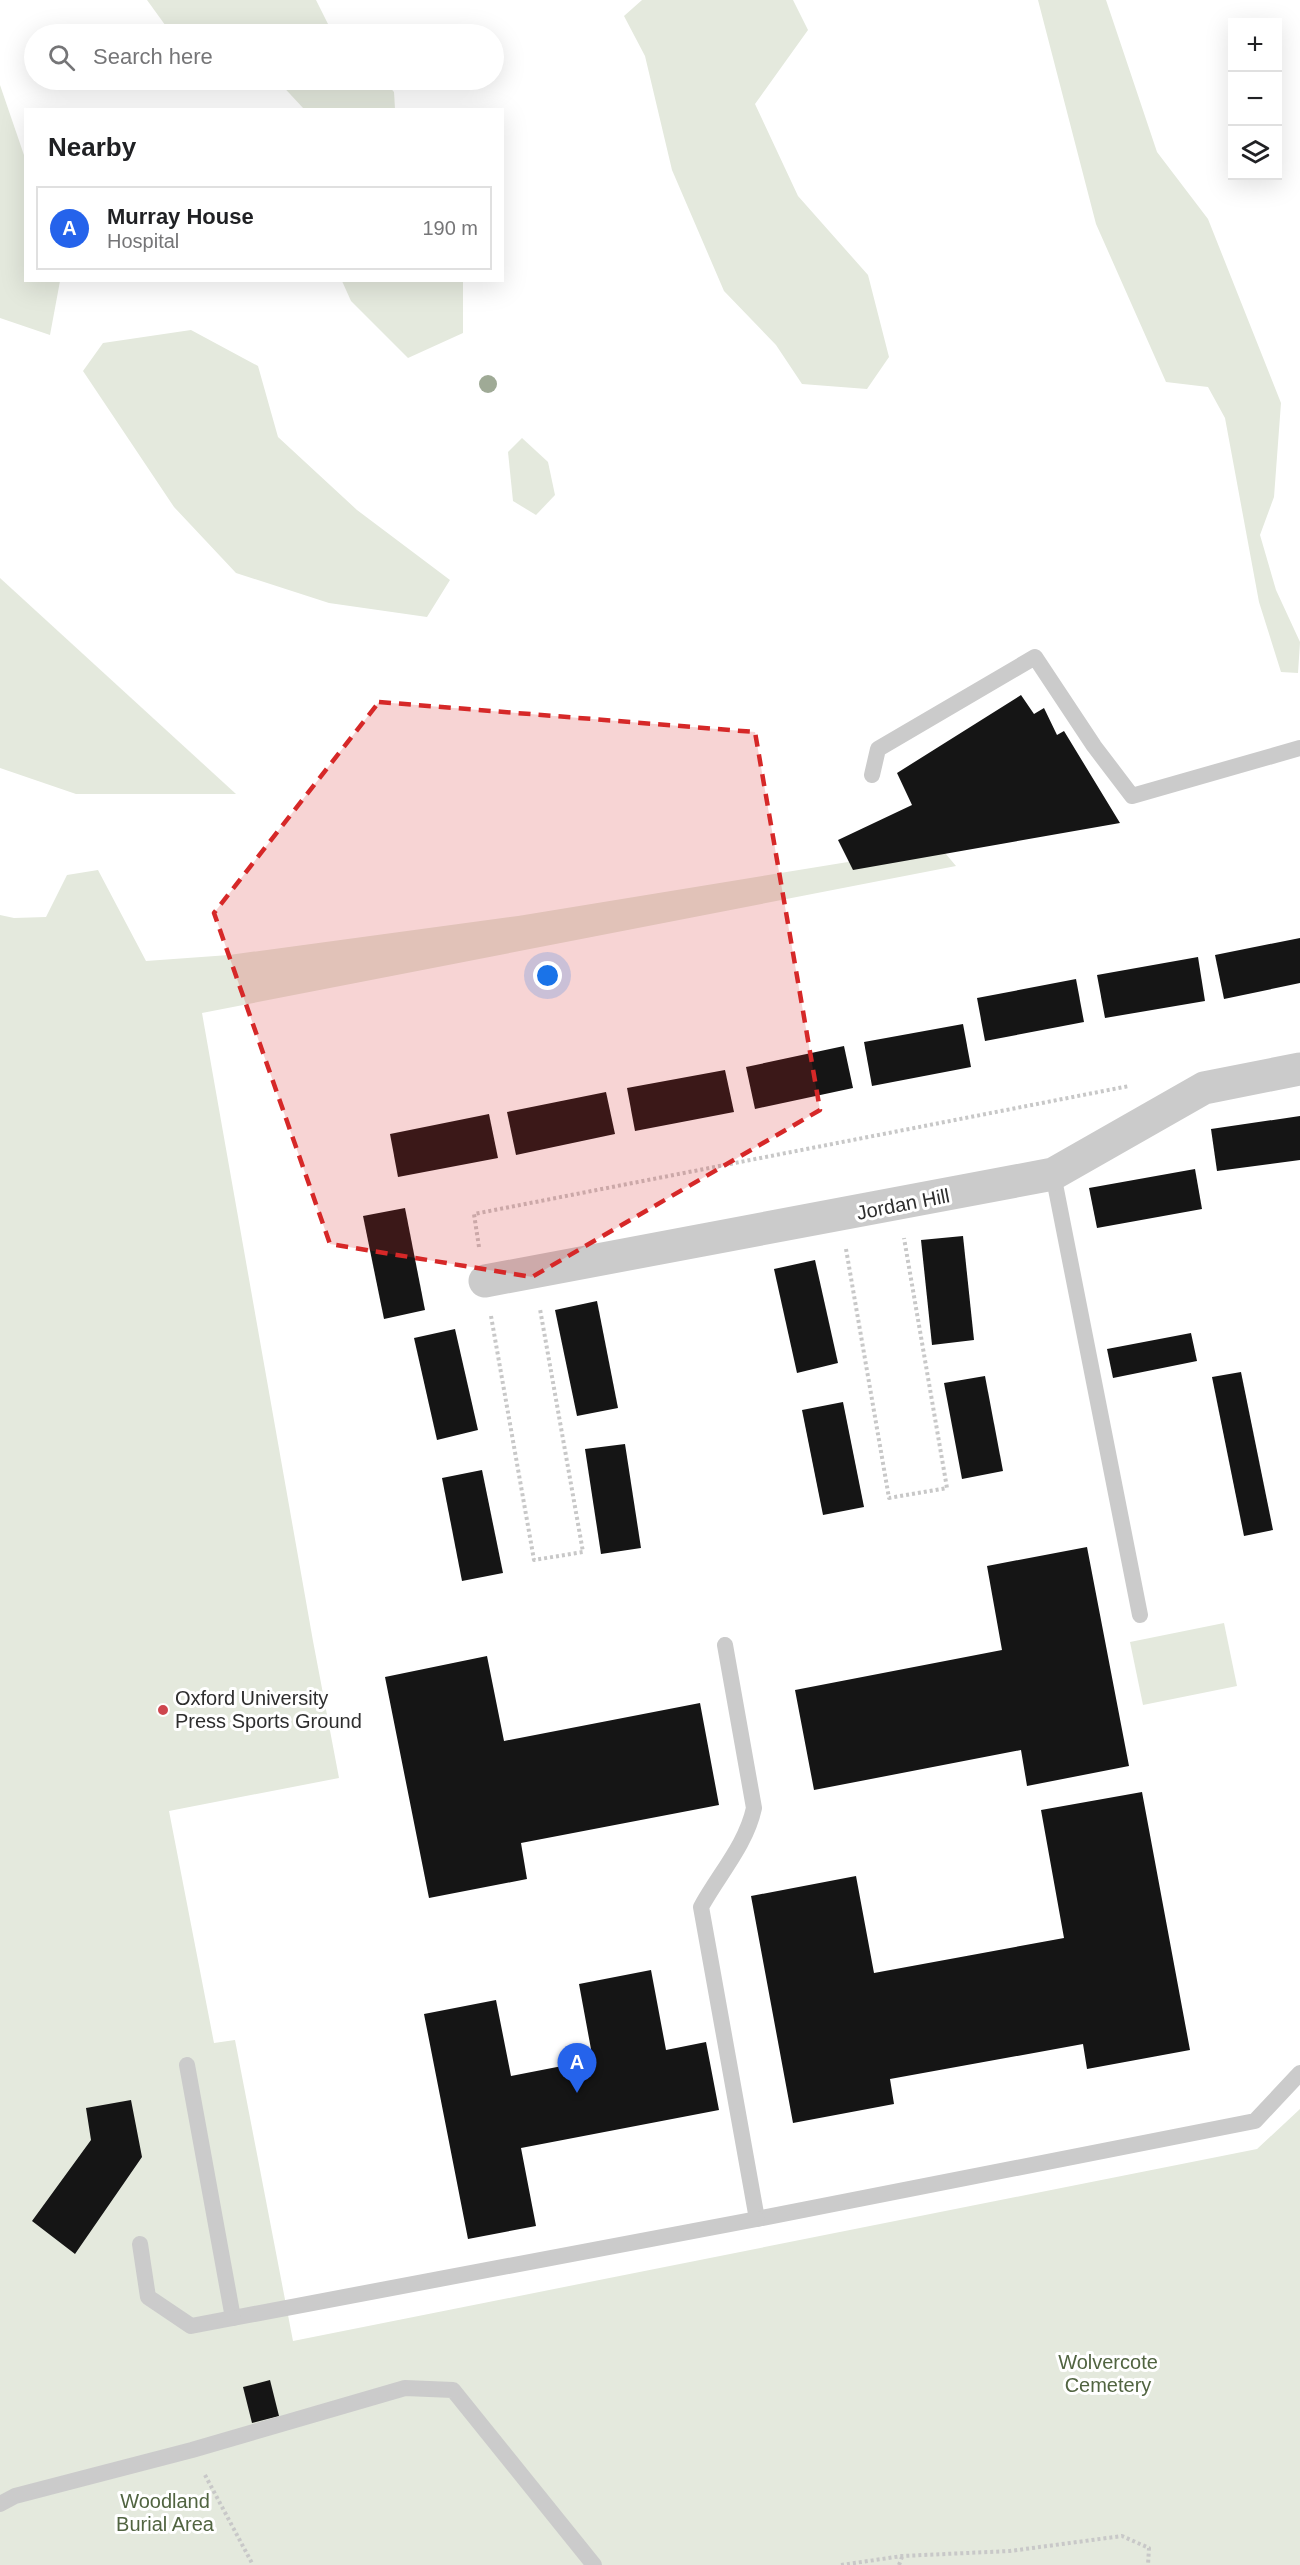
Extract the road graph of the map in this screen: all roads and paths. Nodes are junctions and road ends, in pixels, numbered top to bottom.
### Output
1 (1300, 748) edge
2 (872, 775) dead end
3 (1300, 1069) edge
4 (1138, 1084) dead end
5 (1053, 1174) junction
6 (898, 1204) junction
7 (840, 1216) junction
8 (534, 1272) junction
9 (485, 1281) junction
10 (1140, 1615) dead end
11 (725, 1645) dead end
12 (187, 2065) dead end
13 (1300, 2073) edge
14 (757, 2218) junction
15 (140, 2244) dead end
16 (233, 2318) junction
17 (192, 2450) junction
18 (0, 2504) edge
19 (902, 2556) junction
20 (253, 2565) edge
21 (594, 2565) edge
22 (841, 2565) edge
23 (899, 2565) edge
24 (1148, 2565) edge

1 - 2 lane
3 - 5 street, Jordan Hill
4 - 9 path
5 - 6 street, Jordan Hill
5 - 10 lane
6 - 7 street, Jordan Hill
6 - 7 path
7 - 8 street, Jordan Hill
8 - 9 street, Jordan Hill
8 - 9 path
11 - 14 lane
12 - 16 lane
13 - 14 lane
14 - 16 lane
15 - 16 lane
17 - 18 lane
17 - 20 path
17 - 21 lane
19 - 22 path
19 - 23 path
19 - 24 path

